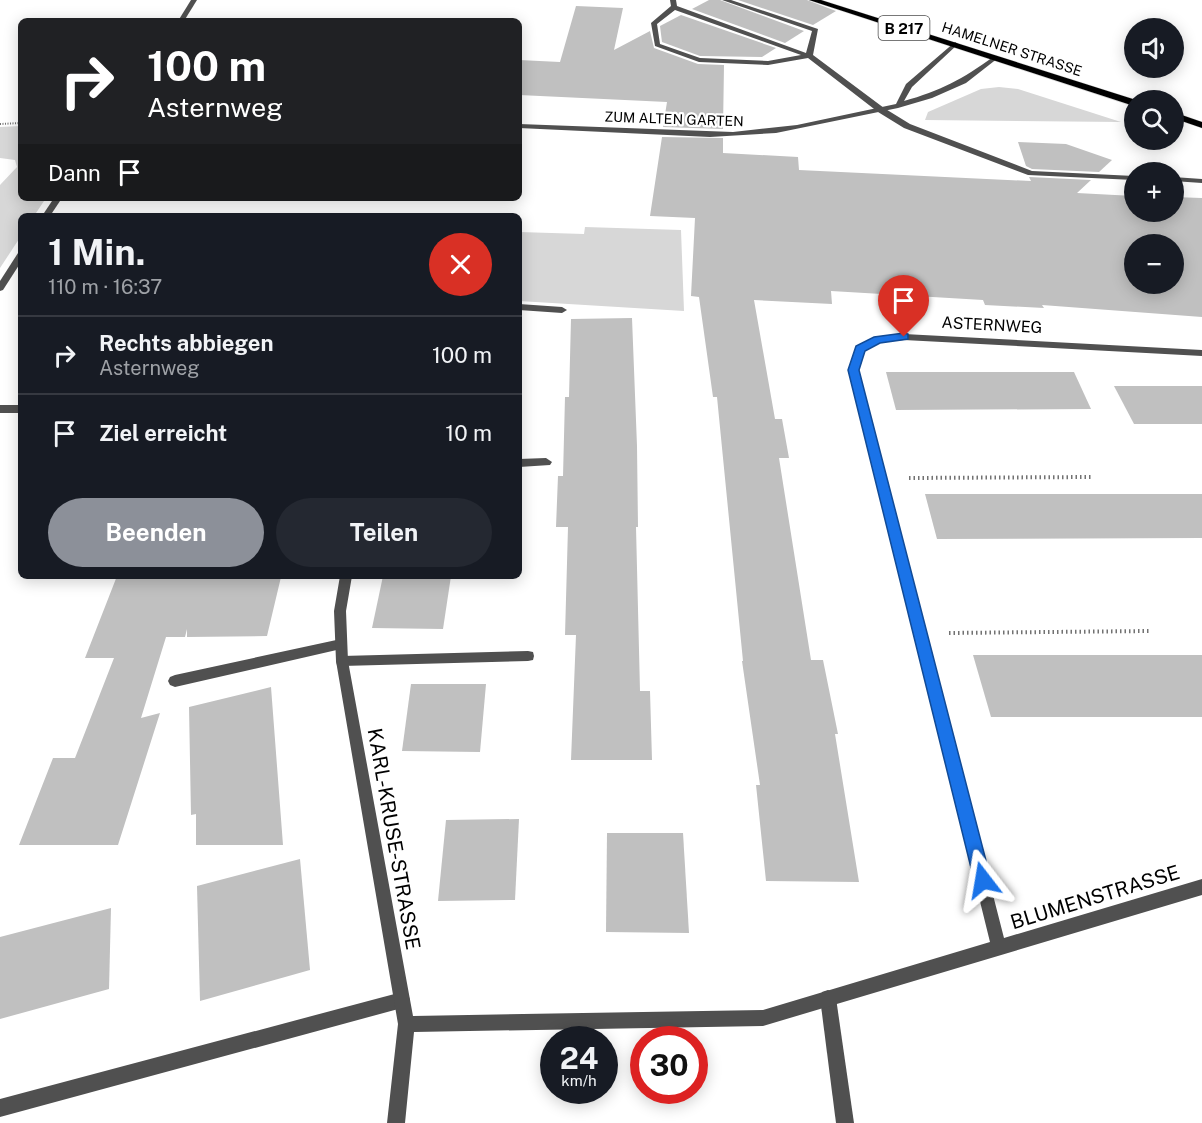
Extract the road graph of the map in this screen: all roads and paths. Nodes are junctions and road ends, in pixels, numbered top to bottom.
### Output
1 (194, 0) edge
2 (725, 0) edge
3 (813, 0) edge
4 (673, 3) edge
5 (183, 18) edge
6 (955, 44) junction
7 (809, 56) junction
8 (995, 58) junction
9 (1124, 100) edge
10 (898, 106) junction
11 (881, 110) junction
12 (1184, 119) edge
13 (18, 123) edge
14 (0, 124) edge
15 (1202, 125) edge
16 (522, 126) edge
17 (1124, 178) edge
18 (1184, 180) edge
19 (1202, 181) edge
20 (18, 260) edge
21 (0, 288) edge
22 (522, 308) edge
23 (562, 310) dead end
24 (1202, 353) edge
25 (0, 409) edge
26 (18, 409) edge
27 (522, 462) edge
28 (546, 462) dead end
29 (1091, 477) dead end
30 (882, 478) junction
31 (345, 579) edge
32 (1149, 631) dead end
33 (921, 633) junction
34 (341, 644) junction
35 (528, 656) dead end
36 (342, 661) junction
37 (175, 681) dead end
38 (1202, 887) edge
39 (999, 948) junction
40 (828, 998) junction
41 (402, 1000) junction
42 (406, 1024) junction
43 (0, 1108) edge
44 (396, 1123) edge
45 (845, 1123) edge

1 - 5 street
2 - 7 street
3 - 6 main road, HAMELNER STRASSE / B 217
4 - 7 street
4 - 7 street
6 - 8 main road, HAMELNER STRASSE / B 217
6 - 10 street
7 - 11 street
8 - 9 main road, HAMELNER STRASSE / B 217
8 - 10 street, ZUM ALTEN GARTEN
10 - 11 street, ZUM ALTEN GARTEN
11 - 16 street, ZUM ALTEN GARTEN
11 - 17 street
12 - 15 main road
13 - 14 path
18 - 19 street
20 - 21 street
22 - 23 street
24 - 30 street, ASTERNWEG
25 - 26 street
27 - 28 street
29 - 30 path
30 - 33 street, ASTERNWEG
31 - 34 street, KARL-KRUSE-STRASSE
32 - 33 path
33 - 39 street, ASTERNWEG
34 - 36 street, KARL-KRUSE-STRASSE
34 - 37 street
35 - 36 street
36 - 41 street, KARL-KRUSE-STRASSE
38 - 39 street, BLUMENSTRASSE
39 - 40 street, BLUMENSTRASSE
40 - 42 street, BLUMENSTRASSE
40 - 45 street
41 - 42 street, KARL-KRUSE-STRASSE
41 - 43 street
42 - 44 street, KARL-KRUSE-STRASSE

